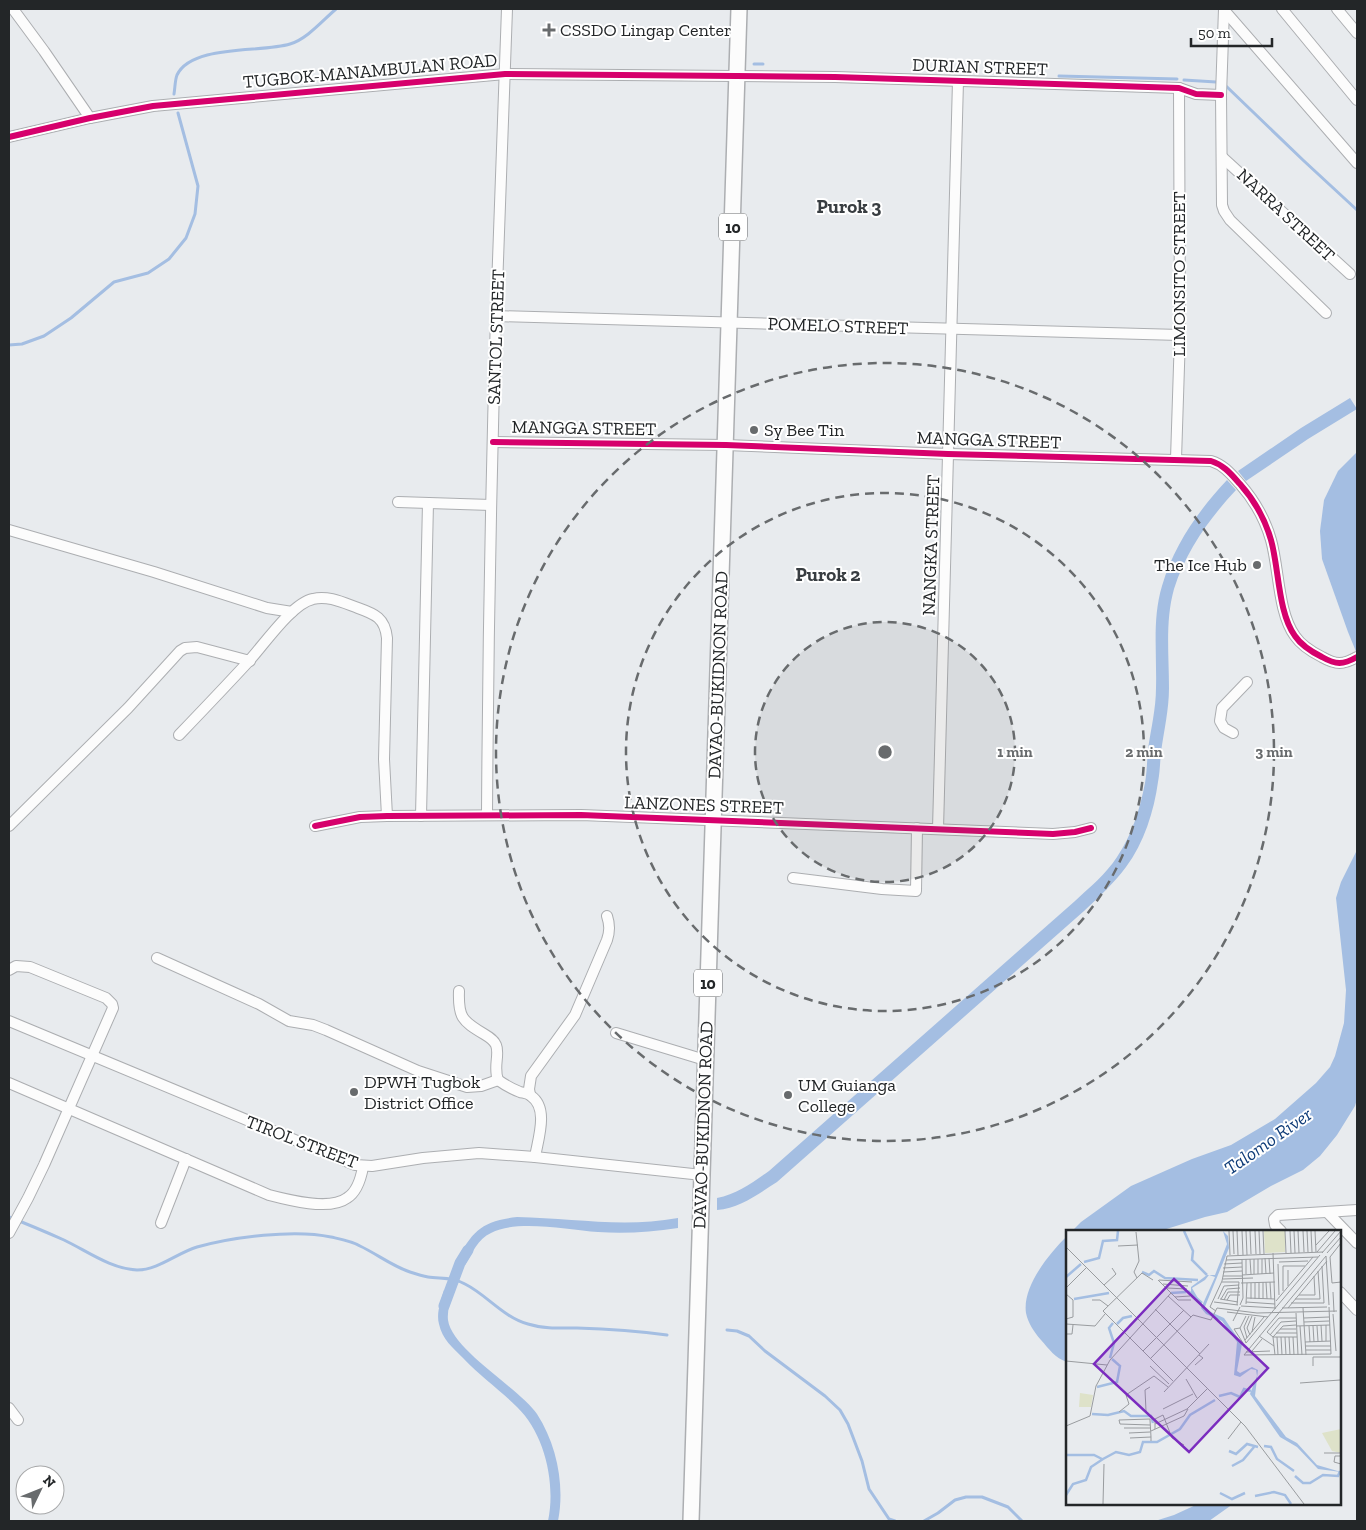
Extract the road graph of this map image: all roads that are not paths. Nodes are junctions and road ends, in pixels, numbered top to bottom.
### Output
1 (13, 9) edge
2 (507, 9) edge
3 (739, 9) edge
4 (1224, 9) edge
5 (1282, 9) edge
6 (1337, 9) edge
7 (1357, 33) edge
8 (505, 74) junction
9 (738, 77) junction
10 (958, 81) junction
11 (1179, 88) junction
12 (1221, 95) junction
13 (1357, 100) edge
14 (90, 118) junction
15 (9, 137) edge
16 (1222, 157) junction
17 (1357, 163) edge
18 (1350, 274) dead end
19 (1326, 313) dead end
20 (496, 316) junction
21 (730, 323) junction
22 (952, 329) junction
23 (1180, 335) junction
24 (493, 442) junction
25 (726, 445) junction
26 (948, 454) junction
27 (1176, 460) junction
28 (398, 502) dead end
29 (428, 502) junction
30 (491, 505) junction
31 (9, 530) edge
32 (292, 612) junction
33 (1353, 659) edge
34 (250, 660) junction
35 (1247, 682) dead end
36 (1233, 733) dead end
37 (178, 735) dead end
38 (487, 815) junction
39 (388, 816) junction
40 (422, 816) junction
41 (713, 821) junction
42 (9, 826) edge
43 (315, 826) dead end
44 (917, 828) junction
45 (1092, 828) dead end
46 (938, 829) junction
47 (793, 878) dead end
48 (607, 916) dead end
49 (157, 958) dead end
50 (9, 970) edge
51 (459, 991) dead end
52 (9, 1021) edge
53 (616, 1034) dead end
54 (93, 1056) junction
55 (705, 1060) junction
56 (498, 1080) junction
57 (9, 1084) edge
58 (530, 1095) junction
59 (70, 1108) junction
60 (535, 1157) junction
61 (186, 1159) junction
62 (363, 1167) junction
63 (702, 1175) junction
64 (1357, 1210) edge
65 (1327, 1212) junction
66 (161, 1223) dead end
67 (11, 1230) edge
68 (1280, 1230) edge
69 (1357, 1243) edge
70 (1341, 1293) edge
71 (1357, 1310) edge
72 (9, 1408) edge
73 (18, 1420) dead end
74 (691, 1521) edge

1 - 14 street
2 - 8 street, SANTOL STREET
3 - 9 highway, DAVAO-BUKIDNON ROAD / 10
4 - 12 street
4 - 17 street
5 - 13 street
6 - 7 street
8 - 9 street, TUGBOK-MANAMBULAN ROAD
8 - 14 street, TUGBOK-MANAMBULAN ROAD
8 - 20 street, SANTOL STREET
9 - 10 street, DURIAN STREET
9 - 21 highway, DAVAO-BUKIDNON ROAD / 10
10 - 11 street, DURIAN STREET
10 - 22 street, NANGKA STREET
11 - 12 street, DURIAN STREET
11 - 23 street, LIMONSITO STREET
12 - 16 street
14 - 15 street, TUGBOK-MANAMBULAN ROAD
16 - 18 street, NARRA STREET
16 - 19 street
20 - 21 street, POMELO STREET
20 - 24 street, SANTOL STREET
21 - 22 street, POMELO STREET
21 - 25 highway, DAVAO-BUKIDNON ROAD / 10
22 - 23 street, POMELO STREET
22 - 26 street, NANGKA STREET
23 - 27 street, LIMONSITO STREET
24 - 25 street, MANGGA STREET
24 - 30 street, SANTOL STREET
25 - 26 street, MANGGA STREET
25 - 41 highway, DAVAO-BUKIDNON ROAD / 10
26 - 27 street, MANGGA STREET
26 - 46 street, NANGKA STREET
27 - 33 street, MANGGA STREET
28 - 29 street
29 - 30 street
29 - 40 street
30 - 38 street, SANTOL STREET
31 - 32 street
32 - 34 street
32 - 39 street
34 - 37 street
34 - 42 street
35 - 36 street
38 - 40 street, LANZONES STREET
38 - 41 street, LANZONES STREET
39 - 40 street, LANZONES STREET
39 - 43 street, LANZONES STREET
41 - 44 street, LANZONES STREET
41 - 55 highway, DAVAO-BUKIDNON ROAD / 10
44 - 46 street, LANZONES STREET
44 - 47 street
45 - 46 street, LANZONES STREET
48 - 58 street
49 - 56 street
50 - 54 street
51 - 56 street
52 - 54 street, TIROL STREET
53 - 55 street
54 - 59 street
54 - 62 street, TIROL STREET
55 - 63 highway, DAVAO-BUKIDNON ROAD / 10
56 - 58 street
57 - 59 street
58 - 60 street
59 - 61 street
59 - 67 street
60 - 62 street, TIROL STREET
60 - 63 street, TIROL STREET
61 - 62 street
61 - 66 street
63 - 74 highway, DAVAO-BUKIDNON ROAD / 10
64 - 65 street
65 - 68 street
65 - 69 street
70 - 71 street
72 - 73 street

